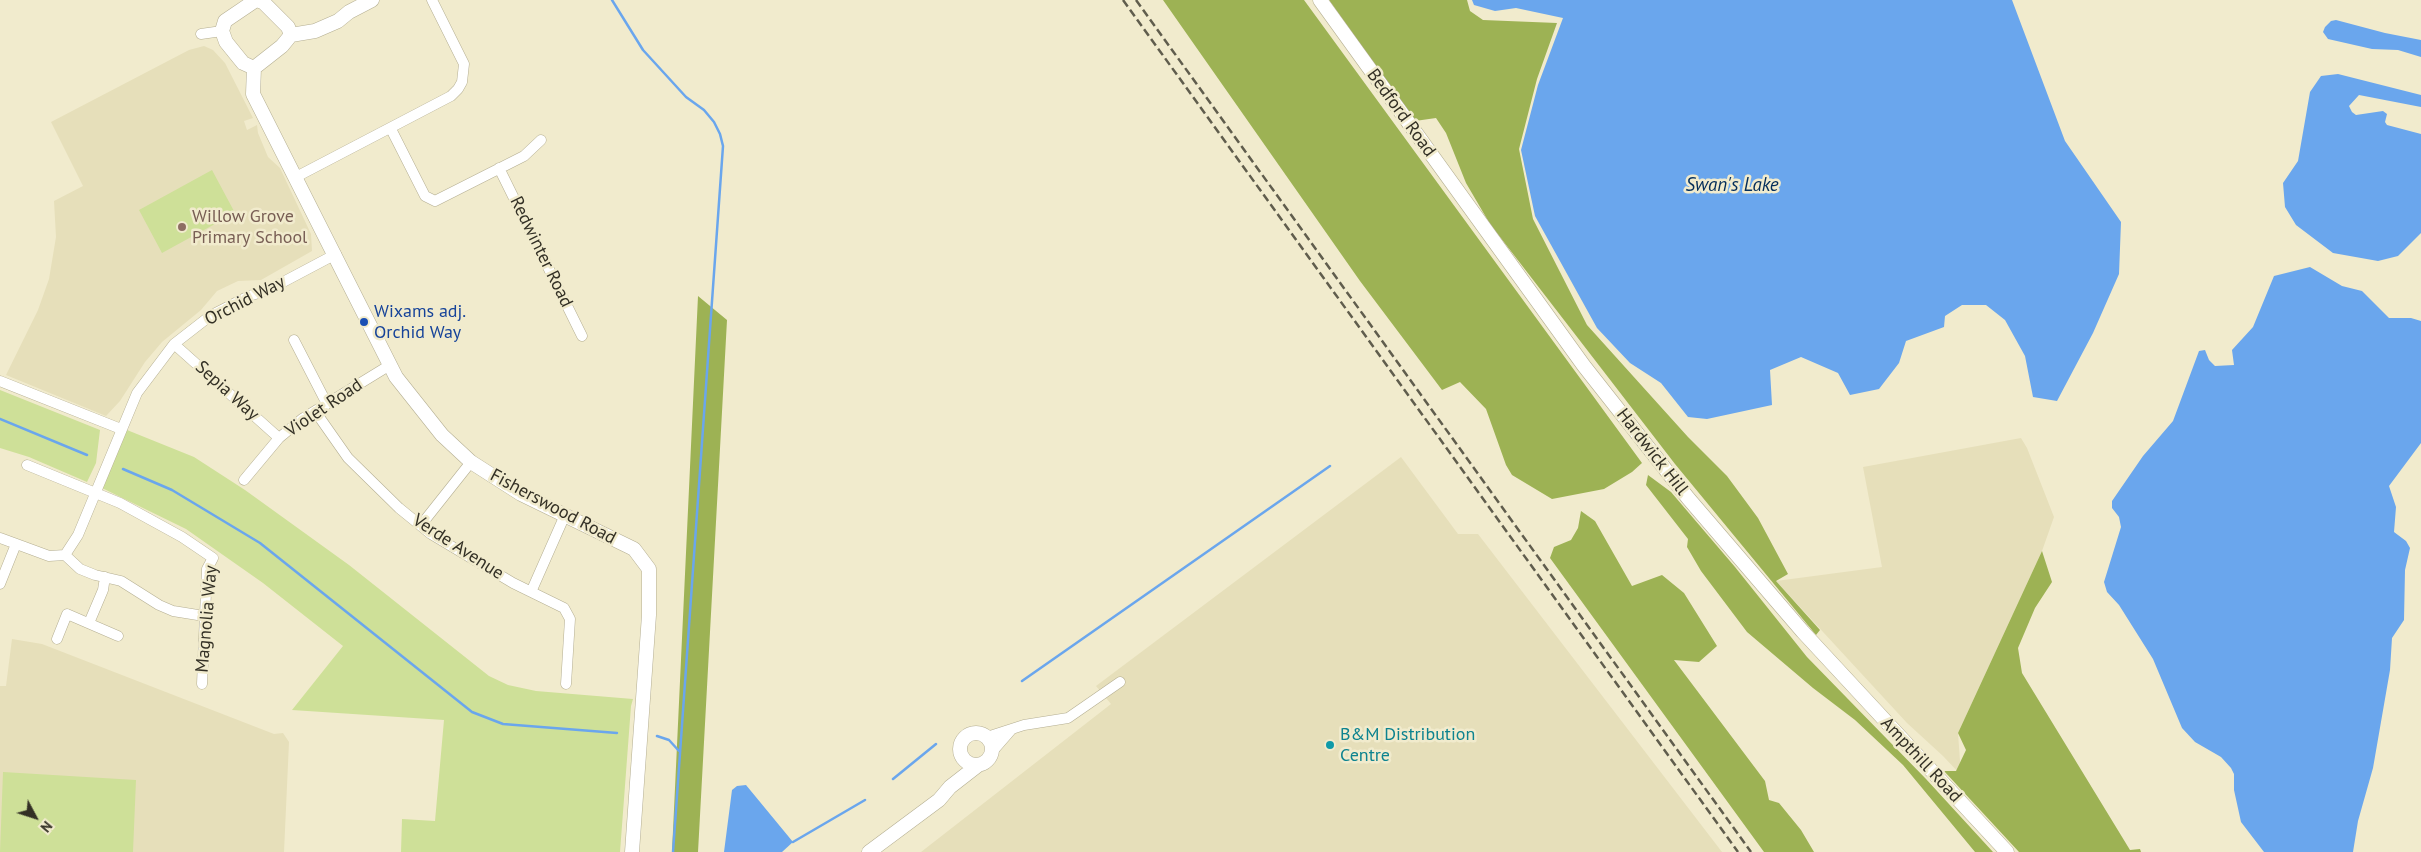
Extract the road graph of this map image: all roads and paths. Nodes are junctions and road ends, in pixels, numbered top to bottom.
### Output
1 (256, 0) edge
2 (372, 0) edge
3 (432, 0) edge
4 (1320, 0) edge
5 (222, 32) junction
6 (201, 34) dead end
7 (291, 35) junction
8 (254, 68) junction
9 (392, 128) junction
10 (541, 140) dead end
11 (499, 168) junction
12 (296, 178) junction
13 (1482, 225) joint
14 (336, 254) junction
15 (582, 336) dead end
16 (294, 340) dead end
17 (174, 344) junction
18 (390, 366) junction
19 (0, 380) edge
20 (327, 404) junction
21 (315, 411) junction
22 (121, 429) junction
23 (279, 438) junction
24 (472, 462) junction
25 (27, 465) dead end
26 (244, 480) dead end
27 (95, 492) junction
28 (565, 515) junction
29 (421, 525) junction
30 (0, 538) edge
31 (16, 544) junction
32 (65, 555) junction
33 (104, 577) junction
34 (0, 584) edge
35 (531, 592) junction
36 (204, 616) junction
37 (89, 624) junction
38 (118, 636) dead end
39 (57, 639) dead end
40 (1836, 668) joint
41 (1120, 682) dead end
42 (202, 684) dead end
43 (566, 684) dead end
44 (1013, 729) junction
45 (986, 737) junction
46 (992, 752) junction
47 (959, 756) junction
48 (977, 766) junction
49 (950, 787) junction
50 (632, 852) edge
51 (869, 852) edge
52 (2007, 852) edge

1 - 5 street
1 - 7 street
2 - 7 street
3 - 9 street
4 - 13 street, Bedford Road
5 - 6 street
5 - 8 street
7 - 8 street
8 - 12 street, Fisherswood Road
9 - 11 street
9 - 12 street
10 - 11 street
11 - 15 street, Redwinter Road
12 - 14 street, Fisherswood Road
13 - 40 street, Hardwick Hill
14 - 17 street, Orchid Way
14 - 18 street, Fisherswood Road
16 - 20 street
17 - 22 street, Orchid Way
17 - 23 street, Sepia Way
18 - 20 street, Violet Road
18 - 24 street, Fisherswood Road
19 - 22 street
20 - 21 street, Violet Road
21 - 23 street, Violet Road
21 - 29 street, Verde Avenue
22 - 27 street, Orchid Way
23 - 26 street, Violet Road
24 - 28 street, Fisherswood Road
24 - 29 street
25 - 27 street
27 - 32 street, Orchid Way
27 - 36 street, Magnolia Way
28 - 35 street
28 - 50 street, Fisherswood Road
29 - 35 street, Verde Avenue
30 - 31 street
31 - 32 street
31 - 34 street
32 - 33 street
33 - 36 street
33 - 37 street
35 - 43 street, Verde Avenue
36 - 42 street, Magnolia Way
37 - 38 street
37 - 39 street
40 - 52 street, Ampthill Road
41 - 44 street
44 - 45 street
44 - 46 street
45 - 46 street
45 - 47 street
46 - 48 street
47 - 48 street
47 - 49 street
48 - 49 street
49 - 51 street

